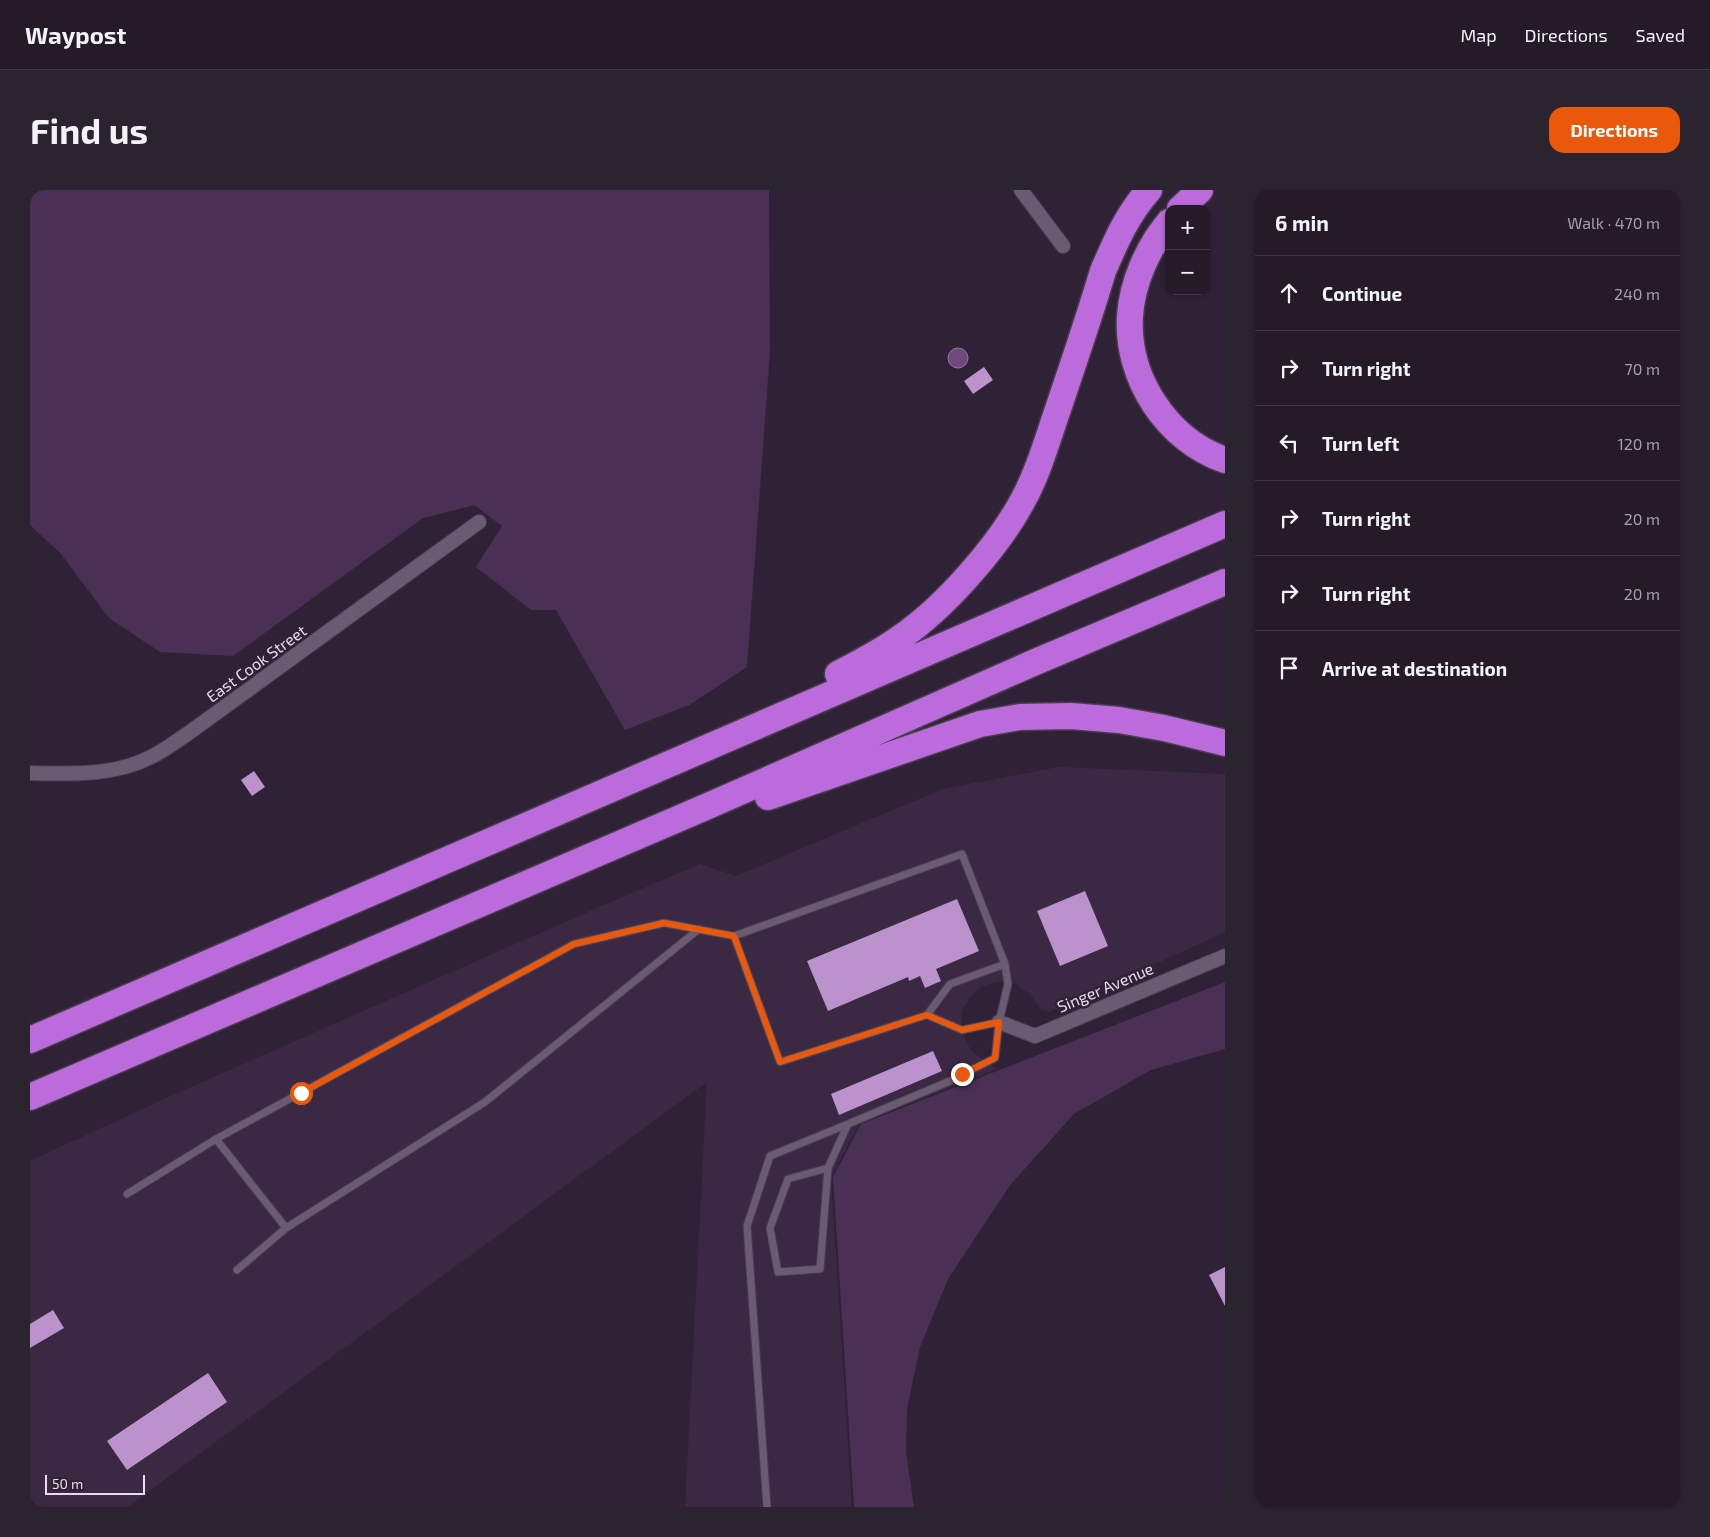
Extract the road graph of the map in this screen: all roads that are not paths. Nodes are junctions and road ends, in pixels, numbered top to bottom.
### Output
1 (1021, 190) edge
2 (1149, 190) edge
3 (1200, 190) edge
4 (1184, 205) edge
5 (1165, 228) edge
6 (1063, 246) dead end
7 (1225, 460) edge
8 (479, 522) dead end
9 (1225, 524) edge
10 (1225, 582) edge
11 (1225, 743) edge
12 (30, 773) edge
13 (645, 774) junction
14 (548, 874) junction
15 (699, 929) junction
16 (734, 936) junction
17 (1225, 956) edge
18 (1005, 964) junction
19 (927, 1015) junction
20 (999, 1022) junction
21 (30, 1040) edge
22 (30, 1097) edge
23 (848, 1124) junction
24 (216, 1139) junction
25 (828, 1168) junction
26 (128, 1194) dead end
27 (286, 1228) junction
28 (236, 1270) dead end
29 (767, 1507) edge

1 - 6 street
2 - 13 highway
3 - 4 highway
5 - 7 highway
8 - 12 street, East Cook Street
9 - 13 highway
10 - 14 highway
11 - 14 highway
13 - 21 highway
14 - 22 highway
15 - 16 lane
15 - 24 lane
15 - 27 lane
16 - 18 lane
16 - 19 lane
17 - 20 street, Singer Avenue
18 - 19 lane
18 - 20 lane
19 - 20 lane
20 - 23 lane
23 - 25 lane
23 - 29 lane
24 - 26 lane
24 - 27 lane
25 - 25 lane
27 - 28 lane

